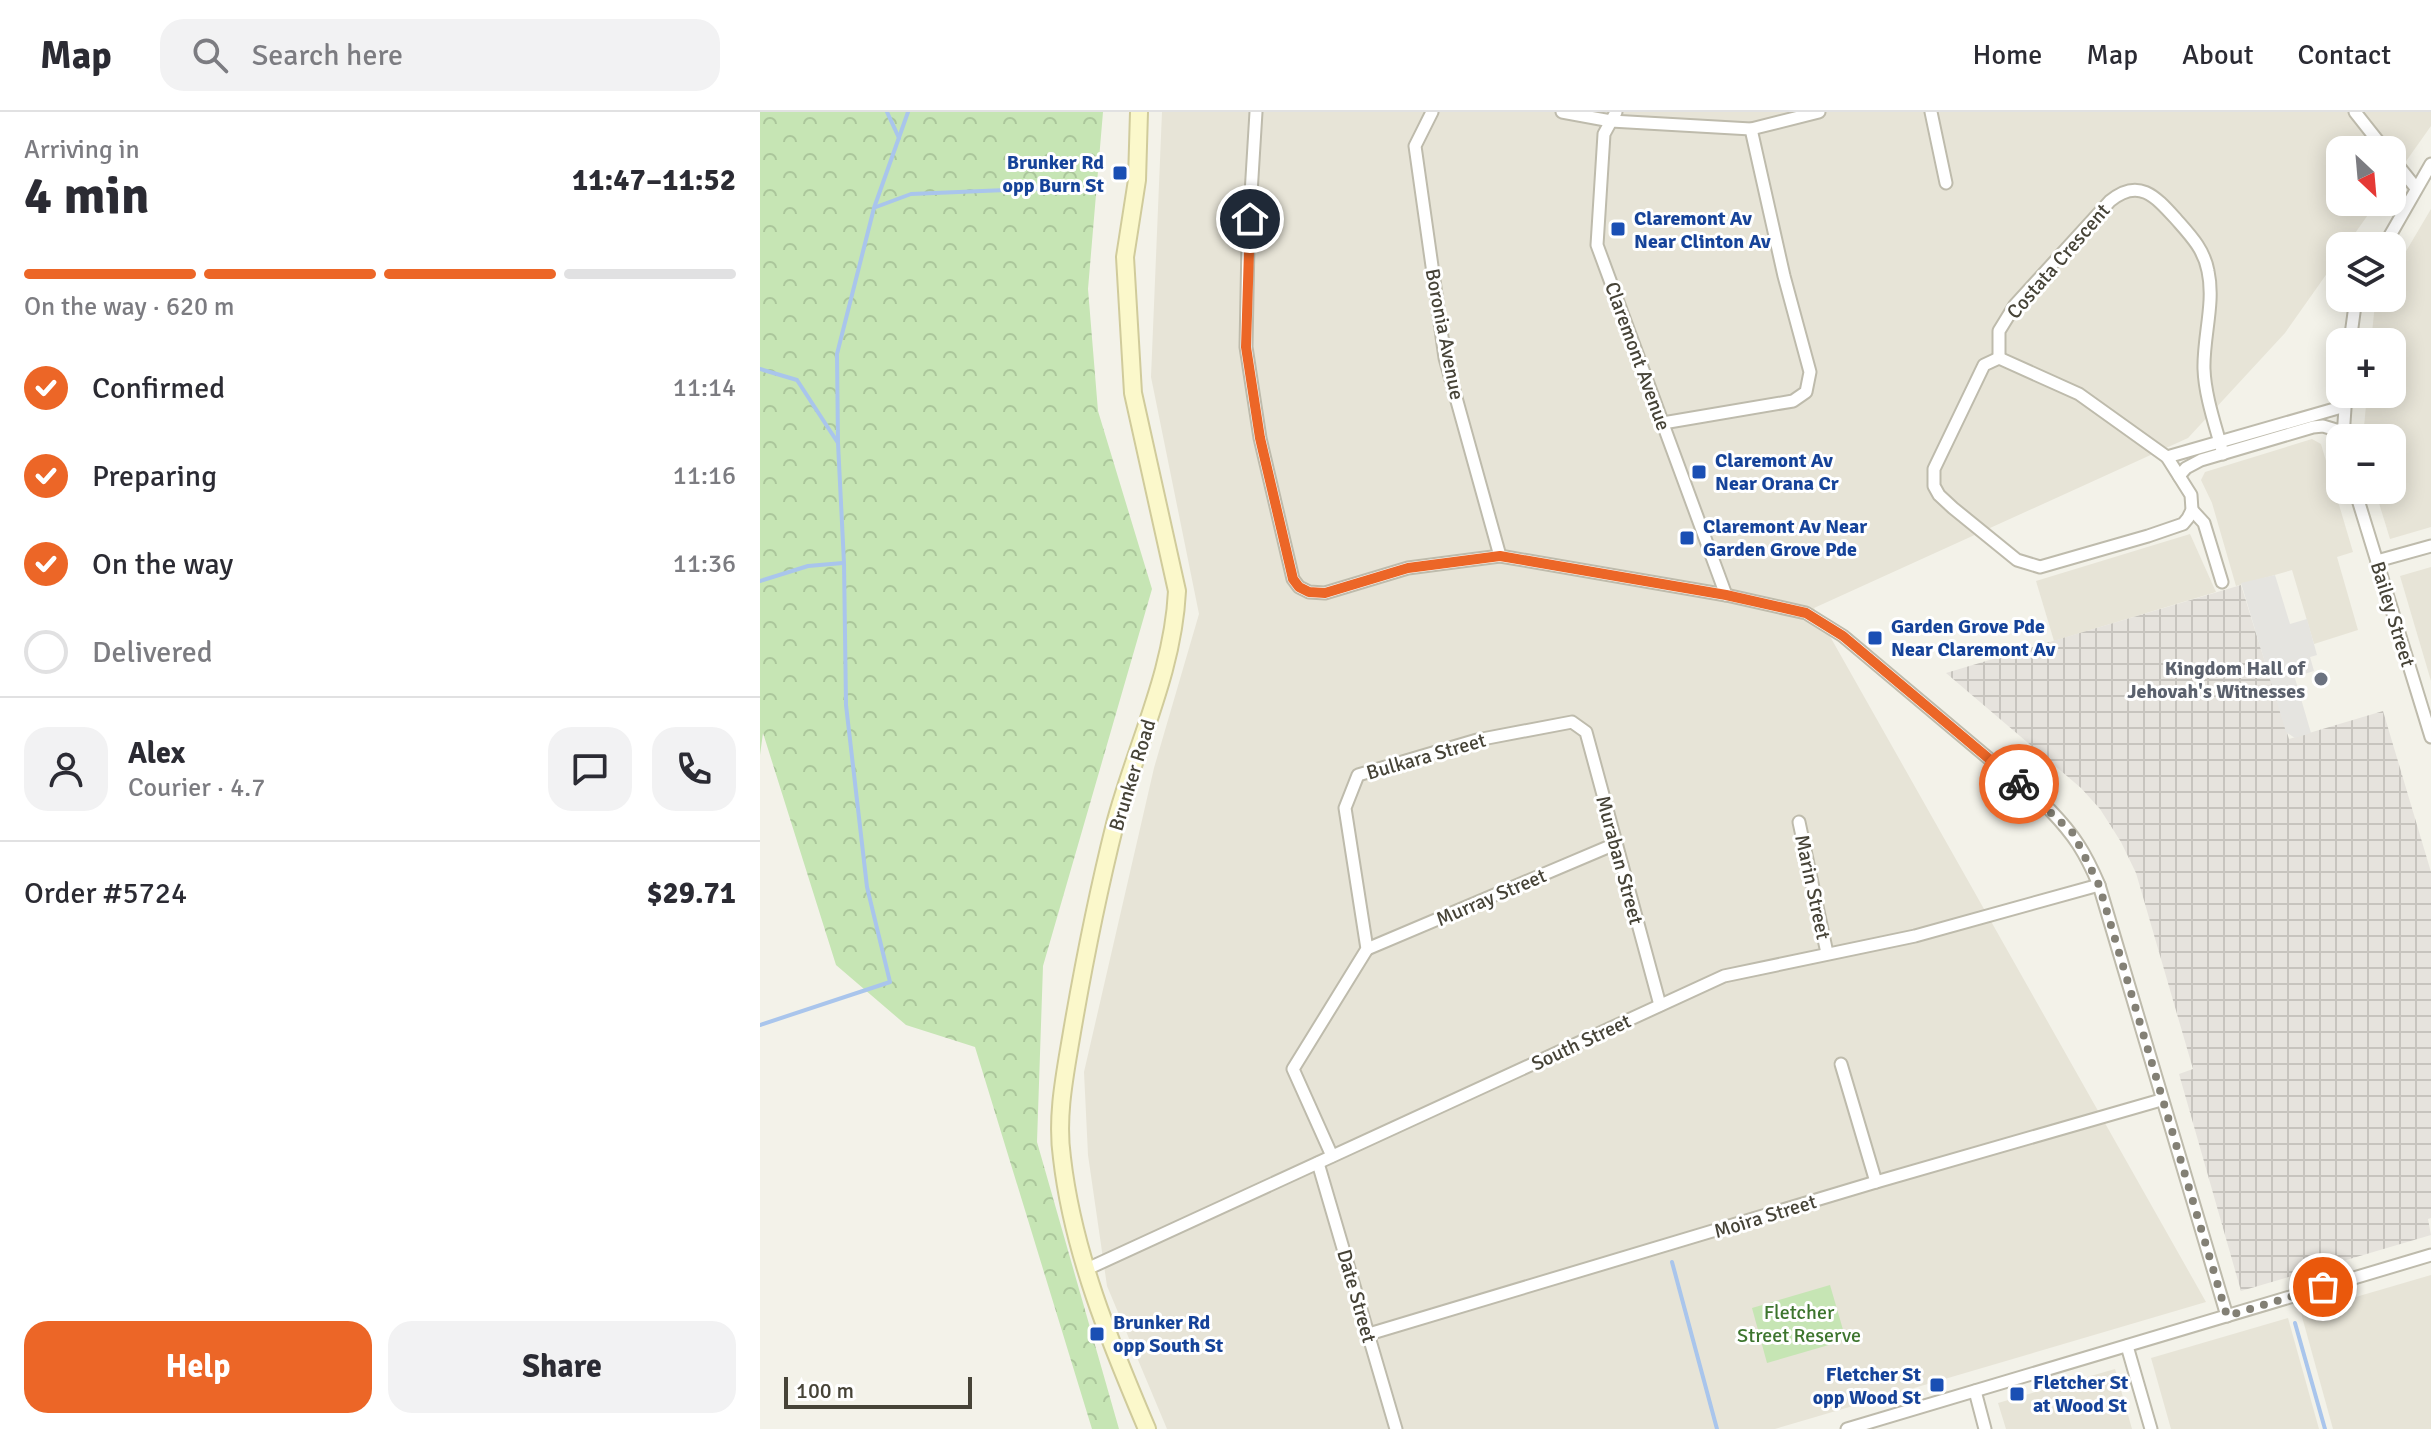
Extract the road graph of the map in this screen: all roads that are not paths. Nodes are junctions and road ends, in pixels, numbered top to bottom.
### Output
1 (1139, 112) edge
2 (1256, 112) edge
3 (1432, 112) edge
4 (1562, 112) edge
5 (1819, 112) edge
6 (1931, 112) edge
7 (2355, 112) edge
8 (1613, 117) edge
9 (1751, 129) junction
10 (2374, 136) edge
11 (2431, 164) edge
12 (2406, 176) edge
13 (1946, 183) dead end
14 (2416, 188) junction
15 (2392, 232) edge
16 (1999, 358) junction
17 (2326, 407) edge
18 (1663, 423) junction
19 (2326, 427) edge
20 (2220, 441) junction
21 (2223, 454) junction
22 (2167, 457) junction
23 (2179, 476) junction
24 (2359, 504) edge
25 (2192, 510) junction
26 (2431, 546) edge
27 (1500, 556) junction
28 (2377, 561) junction
29 (2222, 582) dead end
30 (1726, 595) junction
31 (1572, 722) joint
32 (2431, 737) edge
33 (1799, 822) dead end
34 (1615, 844) junction
35 (2099, 885) junction
36 (1367, 949) junction
37 (1827, 953) junction
38 (1660, 1005) junction
39 (1841, 1064) dead end
40 (2161, 1100) junction
41 (1332, 1156) junction
42 (1318, 1163) junction
43 (1876, 1182) junction
44 (2431, 1255) edge
45 (1087, 1269) junction
46 (2227, 1316) junction
47 (1369, 1334) junction
48 (2127, 1346) junction
49 (1975, 1391) junction
50 (1147, 1429) edge
51 (1396, 1429) edge
52 (1847, 1429) edge
53 (1985, 1429) edge
54 (2151, 1429) edge

1 - 45 main road, Brunker Road
2 - 27 street
3 - 27 street, Boronia Avenue
4 - 8 street
5 - 9 street
6 - 13 street
7 - 10 street
8 - 9 street
8 - 18 street, Claremont Avenue
9 - 18 street
11 - 14 street
12 - 14 street
14 - 15 street
16 - 20 street, Costata Crescent
16 - 22 street
16 - 25 street
17 - 20 street
18 - 30 street, Claremont Avenue
19 - 21 street
20 - 21 street, Costata Crescent
20 - 22 street
21 - 23 street
22 - 23 street
23 - 25 street
24 - 28 street, Bailey Street
25 - 29 street
26 - 28 street
27 - 30 street
28 - 32 street, Bailey Street
30 - 35 street
31 - 34 street, Muraban Street
31 - 36 street, Bulkara Street
33 - 37 street, Marin Street
34 - 36 street, Murray Street
34 - 38 street, Muraban Street
35 - 37 street, South Street
35 - 40 street
36 - 41 street
37 - 38 street, South Street
38 - 41 street, South Street
39 - 43 street
40 - 43 street, Moira Street
40 - 46 street
41 - 42 street, South Street
42 - 45 street, South Street
42 - 47 street, Date Street
43 - 47 street, Moira Street
44 - 46 street
45 - 50 main road, Brunker Road
46 - 48 street
47 - 51 street, Date Street
48 - 49 street
48 - 54 street
49 - 52 street
49 - 53 street

